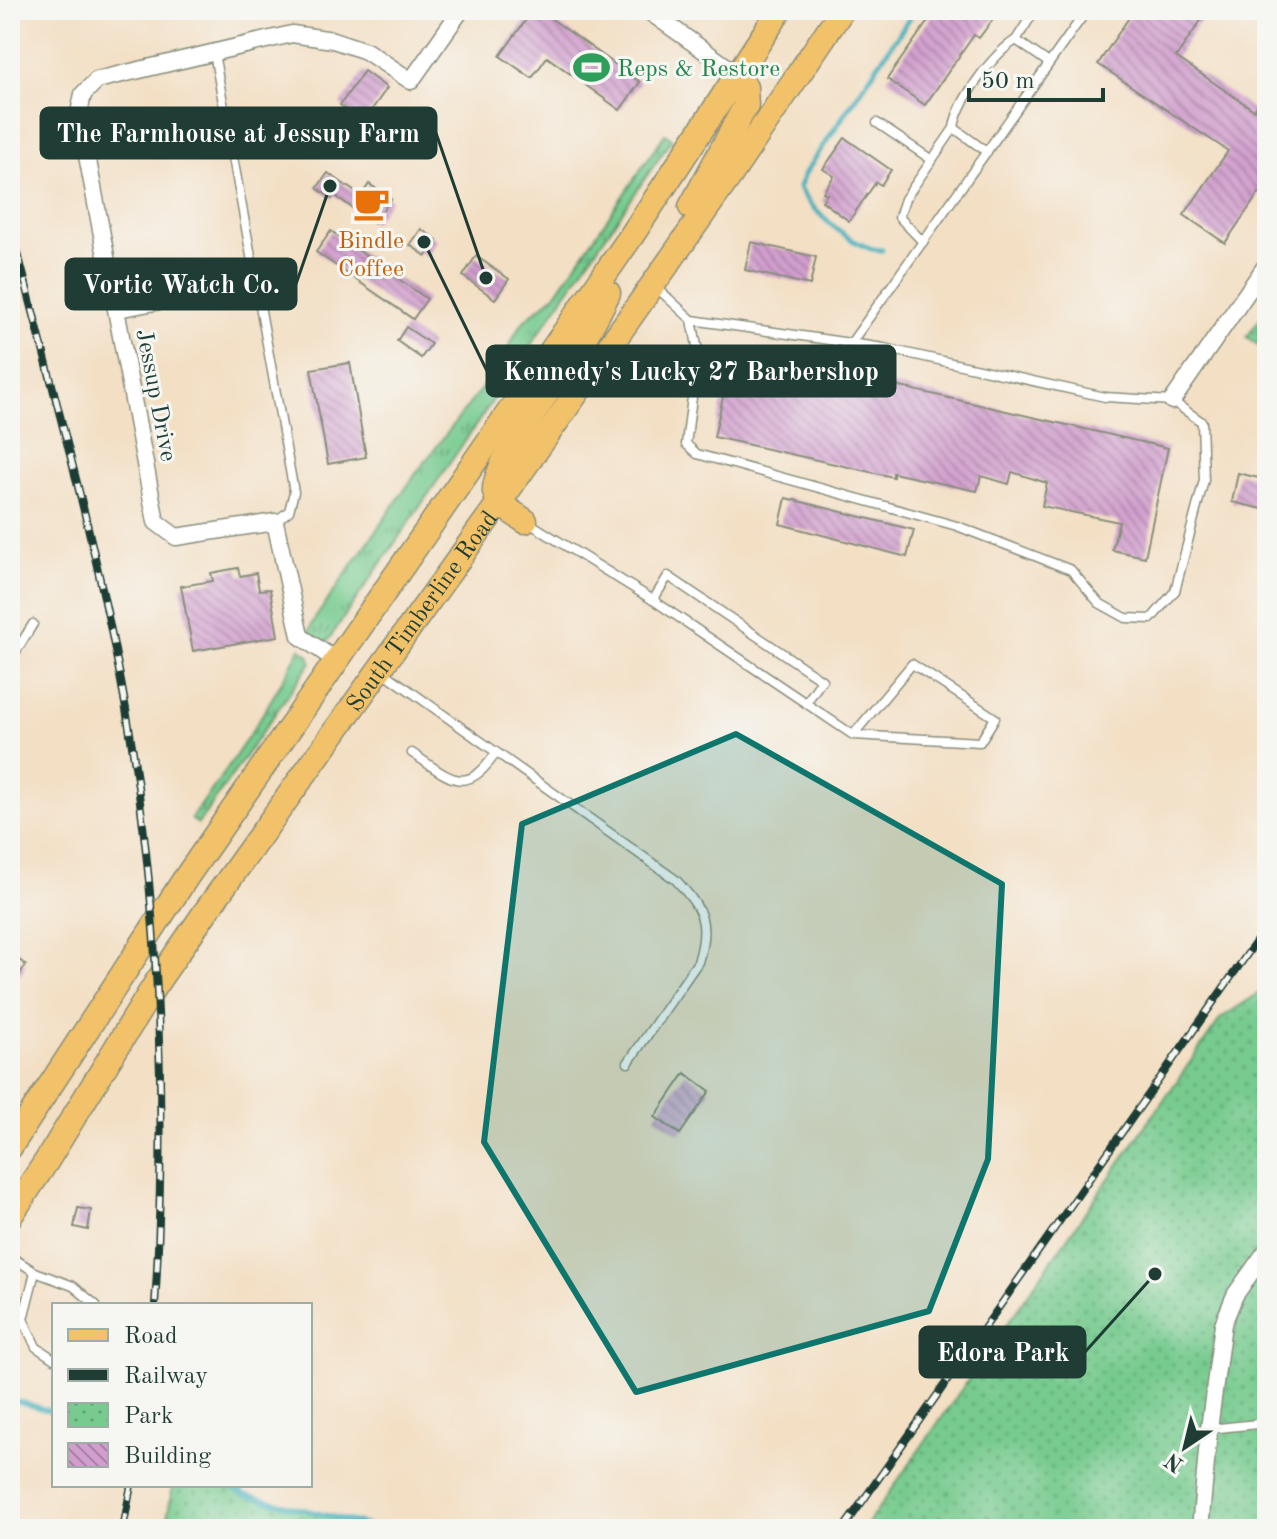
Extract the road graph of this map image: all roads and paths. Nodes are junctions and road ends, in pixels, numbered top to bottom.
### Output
1 (461, 10) edge
2 (647, 10) edge
3 (780, 10) edge
4 (842, 10) edge
5 (1035, 10) edge
6 (1087, 10) edge
7 (1016, 40) junction
8 (213, 52) junction
9 (1049, 63) junction
10 (737, 74) junction
11 (877, 123) dead end
12 (954, 128) junction
13 (987, 152) junction
14 (932, 160) junction
15 (632, 235) junction
16 (923, 242) junction
17 (1267, 264) edge
18 (256, 287) junction
19 (646, 292) junction
20 (117, 313) junction
21 (692, 320) junction
22 (851, 343) junction
23 (1172, 401) junction
24 (499, 503) junction
25 (525, 521) joint
26 (275, 522) junction
27 (653, 600) junction
28 (33, 624) dead end
29 (10, 661) edge
30 (338, 662) junction
31 (378, 669) junction
32 (806, 703) junction
33 (853, 735) junction
34 (412, 753) dead end
35 (496, 753) junction
36 (628, 1063) dead end
37 (12, 1139) edge
38 (10, 1216) edge
39 (1267, 1250) edge
40 (10, 1256) edge
41 (35, 1272) junction
42 (94, 1303) edge
43 (52, 1358) edge
44 (1267, 1423) edge
45 (1209, 1429) junction
46 (1200, 1529) edge

1 - 8 street, Jessup Drive
2 - 10 street
3 - 10 main road, South Timberline Road
4 - 19 main road, South Timberline Road
5 - 7 lane
6 - 9 lane
7 - 9 lane
7 - 12 lane
8 - 18 lane
8 - 20 street, Jessup Drive
9 - 13 lane
10 - 15 main road, South Timberline Road
10 - 19 main road
11 - 14 lane
12 - 13 lane
12 - 14 lane
13 - 16 lane
14 - 16 lane
15 - 24 main road
15 - 30 main road, South Timberline Road
16 - 22 lane
17 - 23 street
18 - 20 lane
18 - 26 lane
19 - 21 lane
19 - 24 main road, South Timberline Road
20 - 26 street, Jessup Drive
21 - 22 lane
21 - 23 lane
22 - 23 lane
24 - 25 main road
24 - 31 main road, South Timberline Road
25 - 27 lane
26 - 30 street
27 - 32 lane
27 - 32 lane
28 - 29 lane
30 - 37 main road, South Timberline Road
31 - 35 lane
31 - 38 main road, South Timberline Road
32 - 33 lane
33 - 33 lane
34 - 35 lane
35 - 36 lane
39 - 45 street
40 - 41 lane
41 - 42 lane
41 - 43 lane
44 - 45 lane
45 - 46 street

